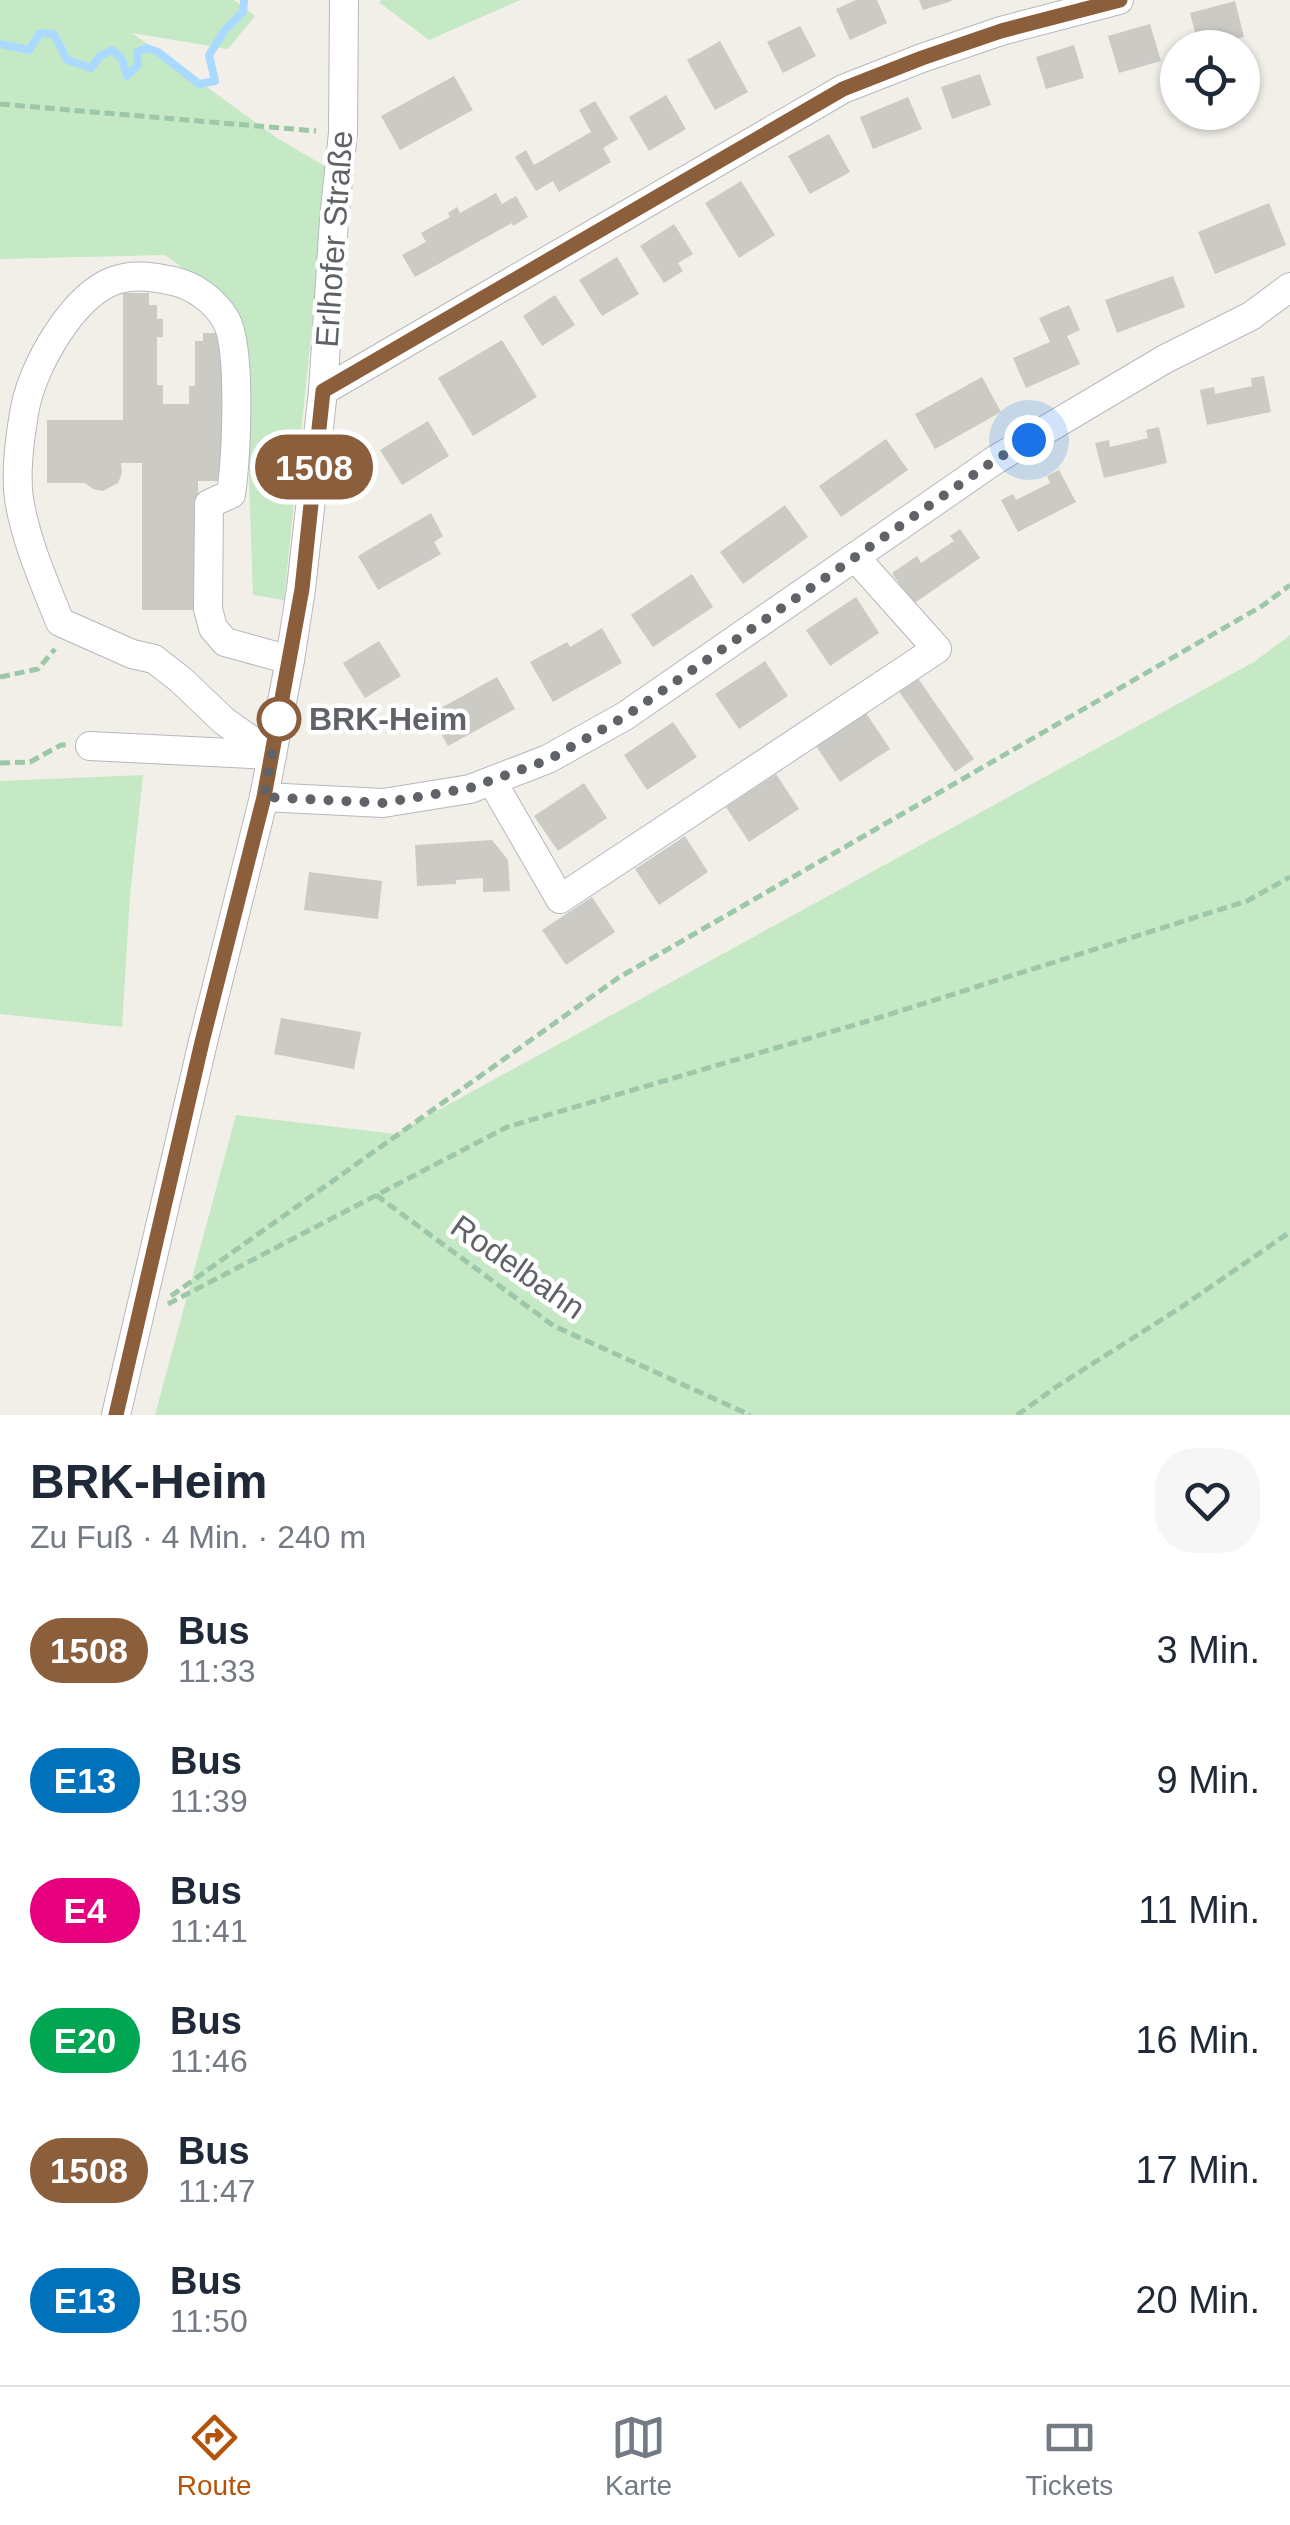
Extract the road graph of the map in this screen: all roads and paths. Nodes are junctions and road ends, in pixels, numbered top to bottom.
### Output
1 (344, 0) edge
2 (1120, 0) edge
3 (0, 104) edge
4 (343, 133) junction
5 (1290, 287) edge
6 (323, 391) junction
7 (855, 557) junction
8 (1290, 585) edge
9 (74, 628) junction
10 (290, 660) junction
11 (0, 676) edge
12 (90, 746) joint
13 (272, 755) junction
14 (0, 763) edge
15 (492, 781) junction
16 (264, 797) junction
17 (1290, 878) edge
18 (376, 1194) junction
19 (1290, 1232) edge
20 (138, 1319) junction
21 (116, 1415) edge
22 (750, 1415) edge
23 (1018, 1415) edge

1 - 4 street, Erlhofer Straße
2 - 6 street
3 - 4 path
4 - 6 street, Erlhofer Straße
5 - 7 street
6 - 10 street, Erlhofer Straße
7 - 15 street
7 - 15 street
8 - 20 path
9 - 10 street
9 - 11 path
9 - 13 street
10 - 13 street, Erlhofer Straße
12 - 13 street
12 - 14 path
13 - 16 street, Erlhofer Straße
15 - 16 street
16 - 20 street, Erlhofer Straße
17 - 18 path
18 - 20 path
18 - 22 path, Rodelbahn
19 - 23 path
20 - 21 street, Erlhofer Straße

